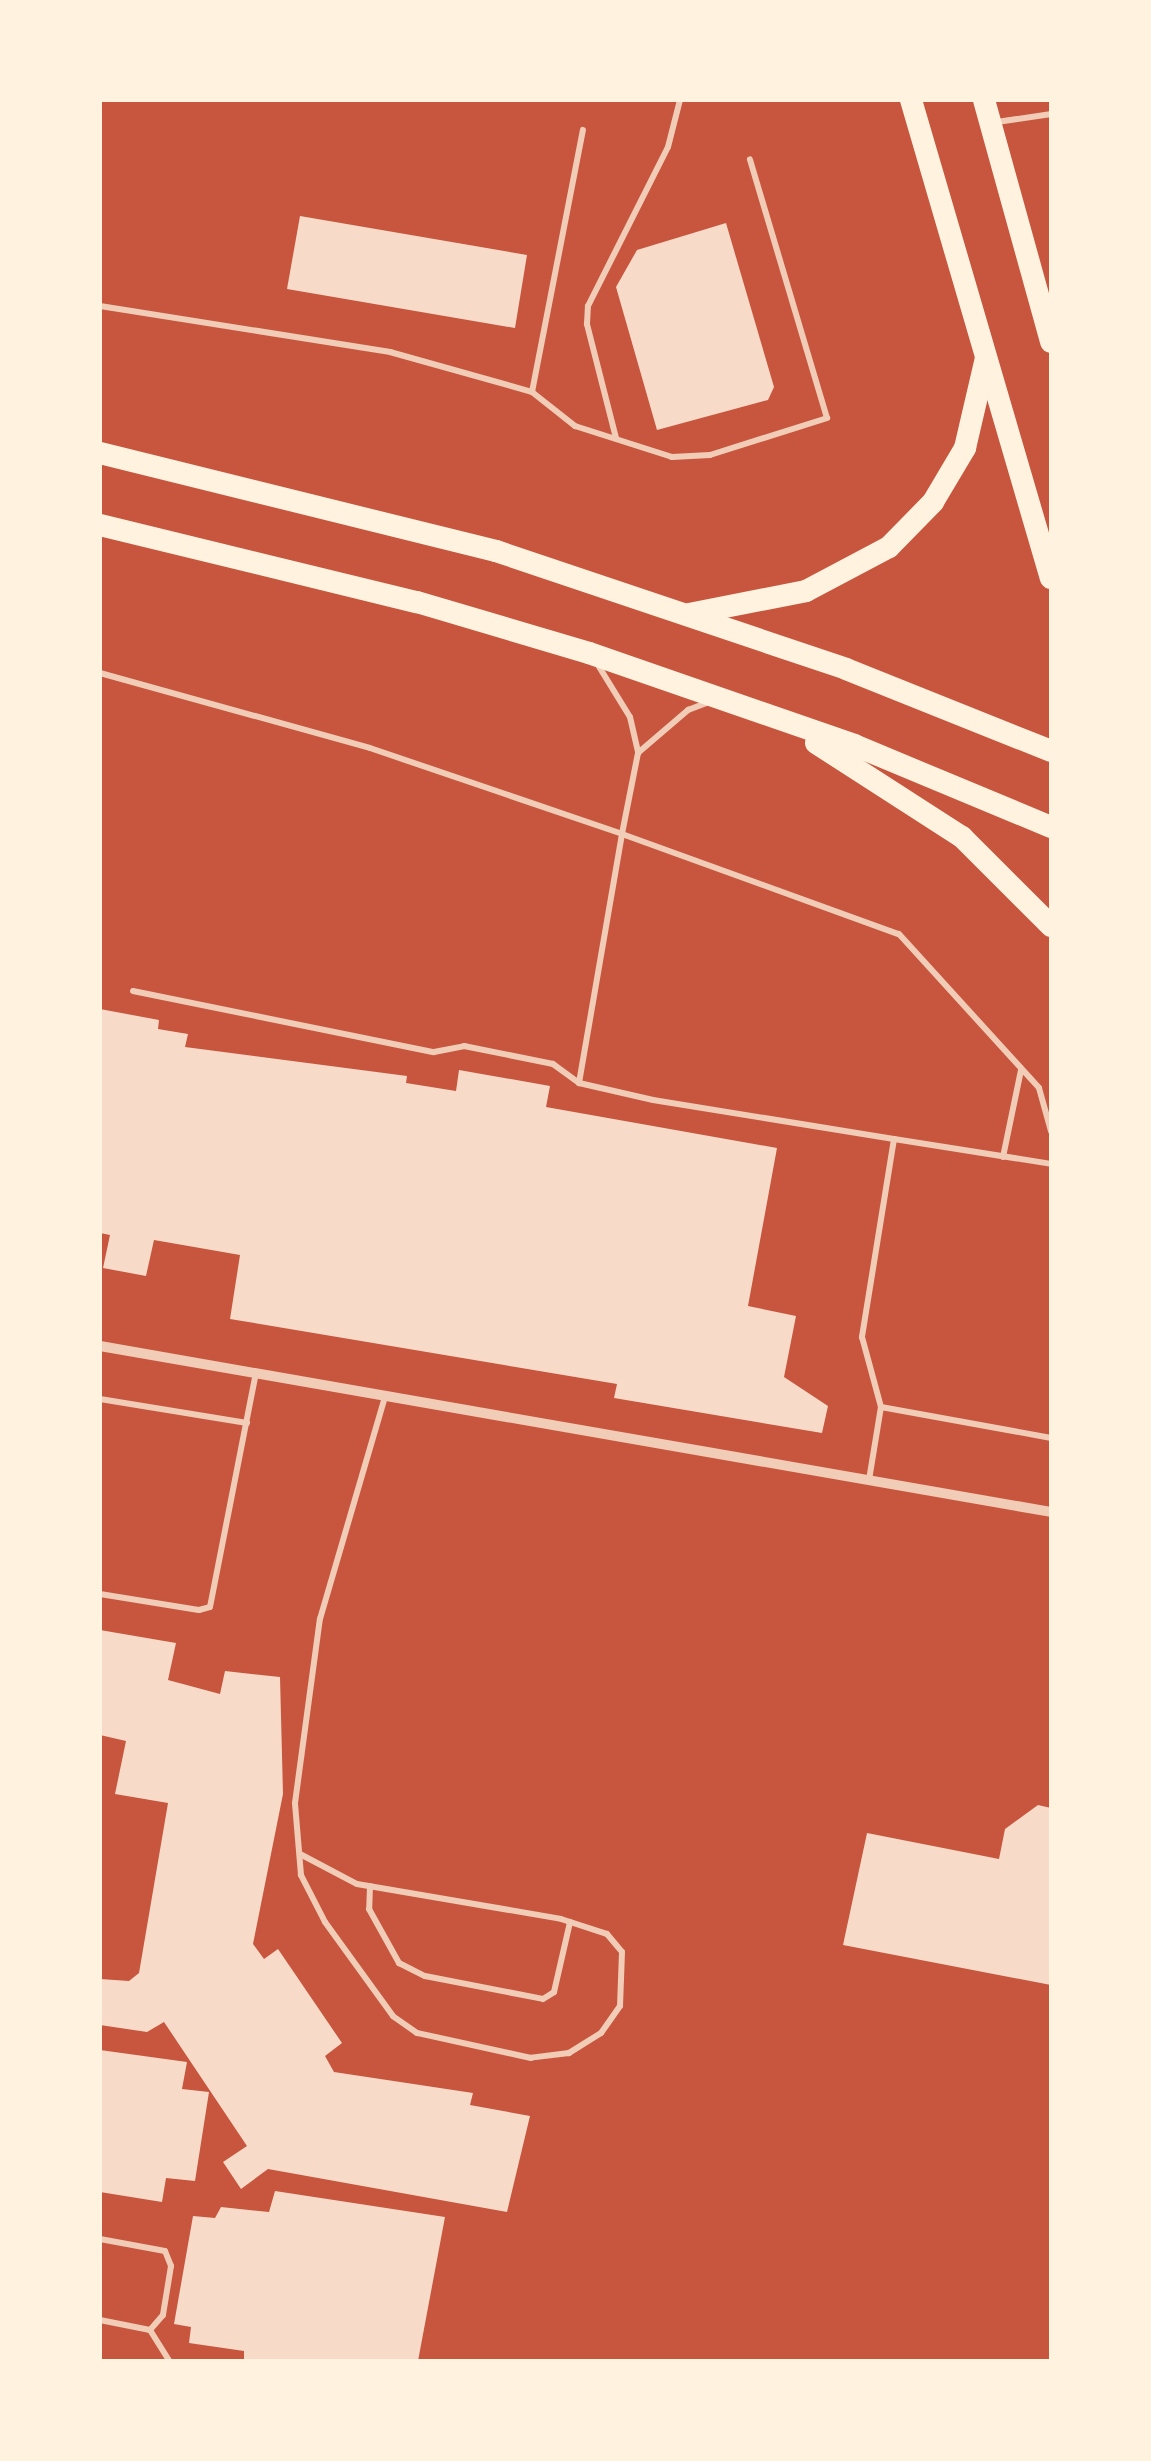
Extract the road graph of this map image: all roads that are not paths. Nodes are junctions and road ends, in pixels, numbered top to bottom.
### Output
1 (680, 100) edge
2 (911, 100) edge
3 (988, 111) edge
4 (1051, 114) edge
5 (583, 130) dead end
6 (750, 159) dead end
7 (100, 306) edge
8 (1051, 342) edge
9 (986, 358) junction
10 (532, 392) junction
11 (616, 438) junction
12 (100, 453) edge
13 (100, 525) edge
14 (1051, 578) edge
15 (688, 614) junction
16 (589, 654) junction
17 (100, 673) edge
18 (725, 699) junction
19 (1051, 751) edge
20 (638, 753) junction
21 (1051, 828) edge
22 (622, 834) junction
23 (1051, 926) edge
24 (133, 992) dead end
25 (1021, 1069) junction
26 (579, 1083) junction
27 (1051, 1131) edge
28 (894, 1140) junction
29 (1003, 1157) junction
30 (1051, 1164) edge
31 (100, 1346) edge
32 (256, 1373) junction
33 (385, 1396) junction
34 (100, 1399) edge
35 (881, 1408) junction
36 (247, 1423) junction
37 (1051, 1438) edge
38 (869, 1480) junction
39 (1051, 1512) edge
40 (100, 1594) edge
41 (300, 1854) junction
42 (370, 1886) junction
43 (570, 1922) junction
44 (100, 2239) edge
45 (100, 2320) edge
46 (150, 2330) junction
47 (169, 2361) edge

1 - 11 lane
2 - 9 main road
3 - 4 lane
3 - 8 main road
5 - 10 lane
6 - 11 lane
7 - 10 lane
9 - 14 main road
9 - 15 main road
10 - 11 lane
12 - 15 main road
13 - 16 main road
15 - 19 main road
16 - 18 main road
16 - 20 lane
17 - 22 lane
18 - 20 lane
18 - 21 main road
18 - 23 main road
20 - 22 lane
22 - 25 lane
22 - 26 lane
24 - 26 lane
25 - 27 lane
25 - 29 lane
26 - 28 lane
28 - 29 lane
28 - 35 lane
29 - 30 lane
31 - 32 street
32 - 33 street
32 - 36 lane
33 - 38 street
33 - 41 lane
34 - 36 lane
35 - 37 lane
35 - 38 lane
36 - 40 lane
38 - 39 street
41 - 42 lane
41 - 43 lane
42 - 43 lane
42 - 43 lane
44 - 46 lane
45 - 46 lane
46 - 47 lane

